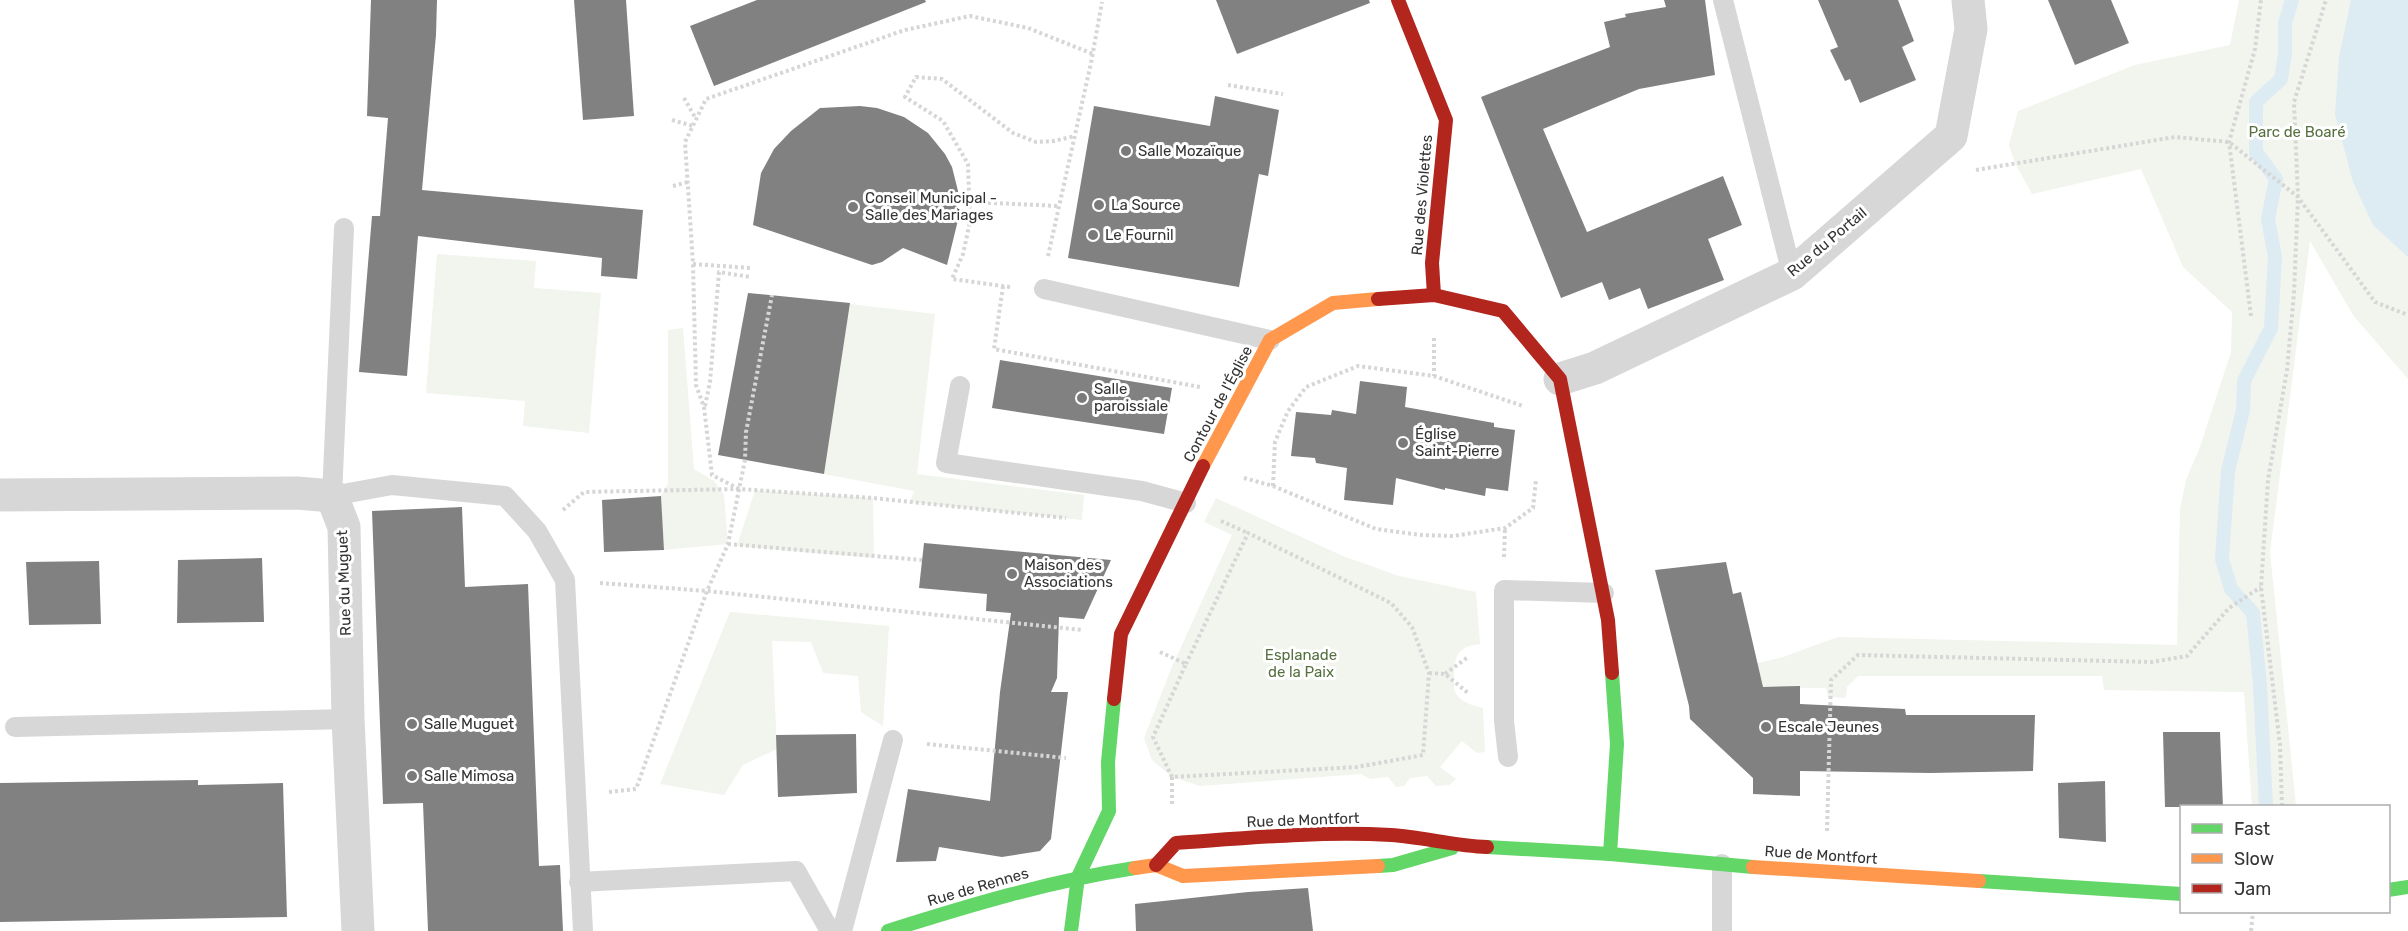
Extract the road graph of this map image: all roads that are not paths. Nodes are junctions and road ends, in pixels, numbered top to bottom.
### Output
1 (1398, 0) edge
2 (1723, 0) edge
3 (1968, 0) edge
4 (345, 228) dead end
5 (1792, 274) junction
6 (1044, 289) road end
7 (1434, 295) junction
8 (1270, 340) junction
9 (1560, 379) junction
10 (960, 386) dead end
11 (0, 495) edge
12 (333, 496) junction
13 (1186, 503) junction
14 (1604, 593) junction
15 (348, 719) junction
16 (15, 727) dead end
17 (893, 740) road end
18 (1508, 757) dead end
19 (1459, 846) junction
20 (1610, 854) junction
21 (1722, 864) junction
22 (1156, 865) junction
23 (1078, 877) junction
24 (579, 882) junction
25 (2408, 887) edge
26 (2390, 890) edge
27 (2180, 894) edge
28 (358, 931) edge
29 (583, 931) edge
30 (830, 931) edge
31 (842, 931) edge
32 (888, 931) edge
33 (1071, 931) edge
34 (1722, 931) edge

1 - 7 street, Rue des Violettes
2 - 5 lane
3 - 5 street, Rue du Portail
4 - 12 lane
5 - 9 street, Rue du Portail
6 - 8 lane
7 - 8 street, Contour de l'Église
7 - 9 street, Contour de l'Église
8 - 13 street, Contour de l'Église
9 - 14 street, Contour de l'Église
10 - 13 lane
11 - 12 street
12 - 15 street, Rue du Muguet
12 - 24 lane
13 - 23 street, Contour de l'Église
14 - 18 lane
14 - 20 street, Contour de l'Église
15 - 16 lane
15 - 28 street, Rue du Muguet
17 - 31 lane
19 - 20 street, Rue de Montfort
19 - 22 street, Rue de Montfort
19 - 22 street, Rue de Montfort
20 - 21 street, Rue de Montfort
21 - 27 street, Rue de Montfort
21 - 34 lane
22 - 23 street
23 - 32 street, Rue de Rennes
23 - 33 street, Contour de l'Église
24 - 29 lane
24 - 30 lane
25 - 26 street

